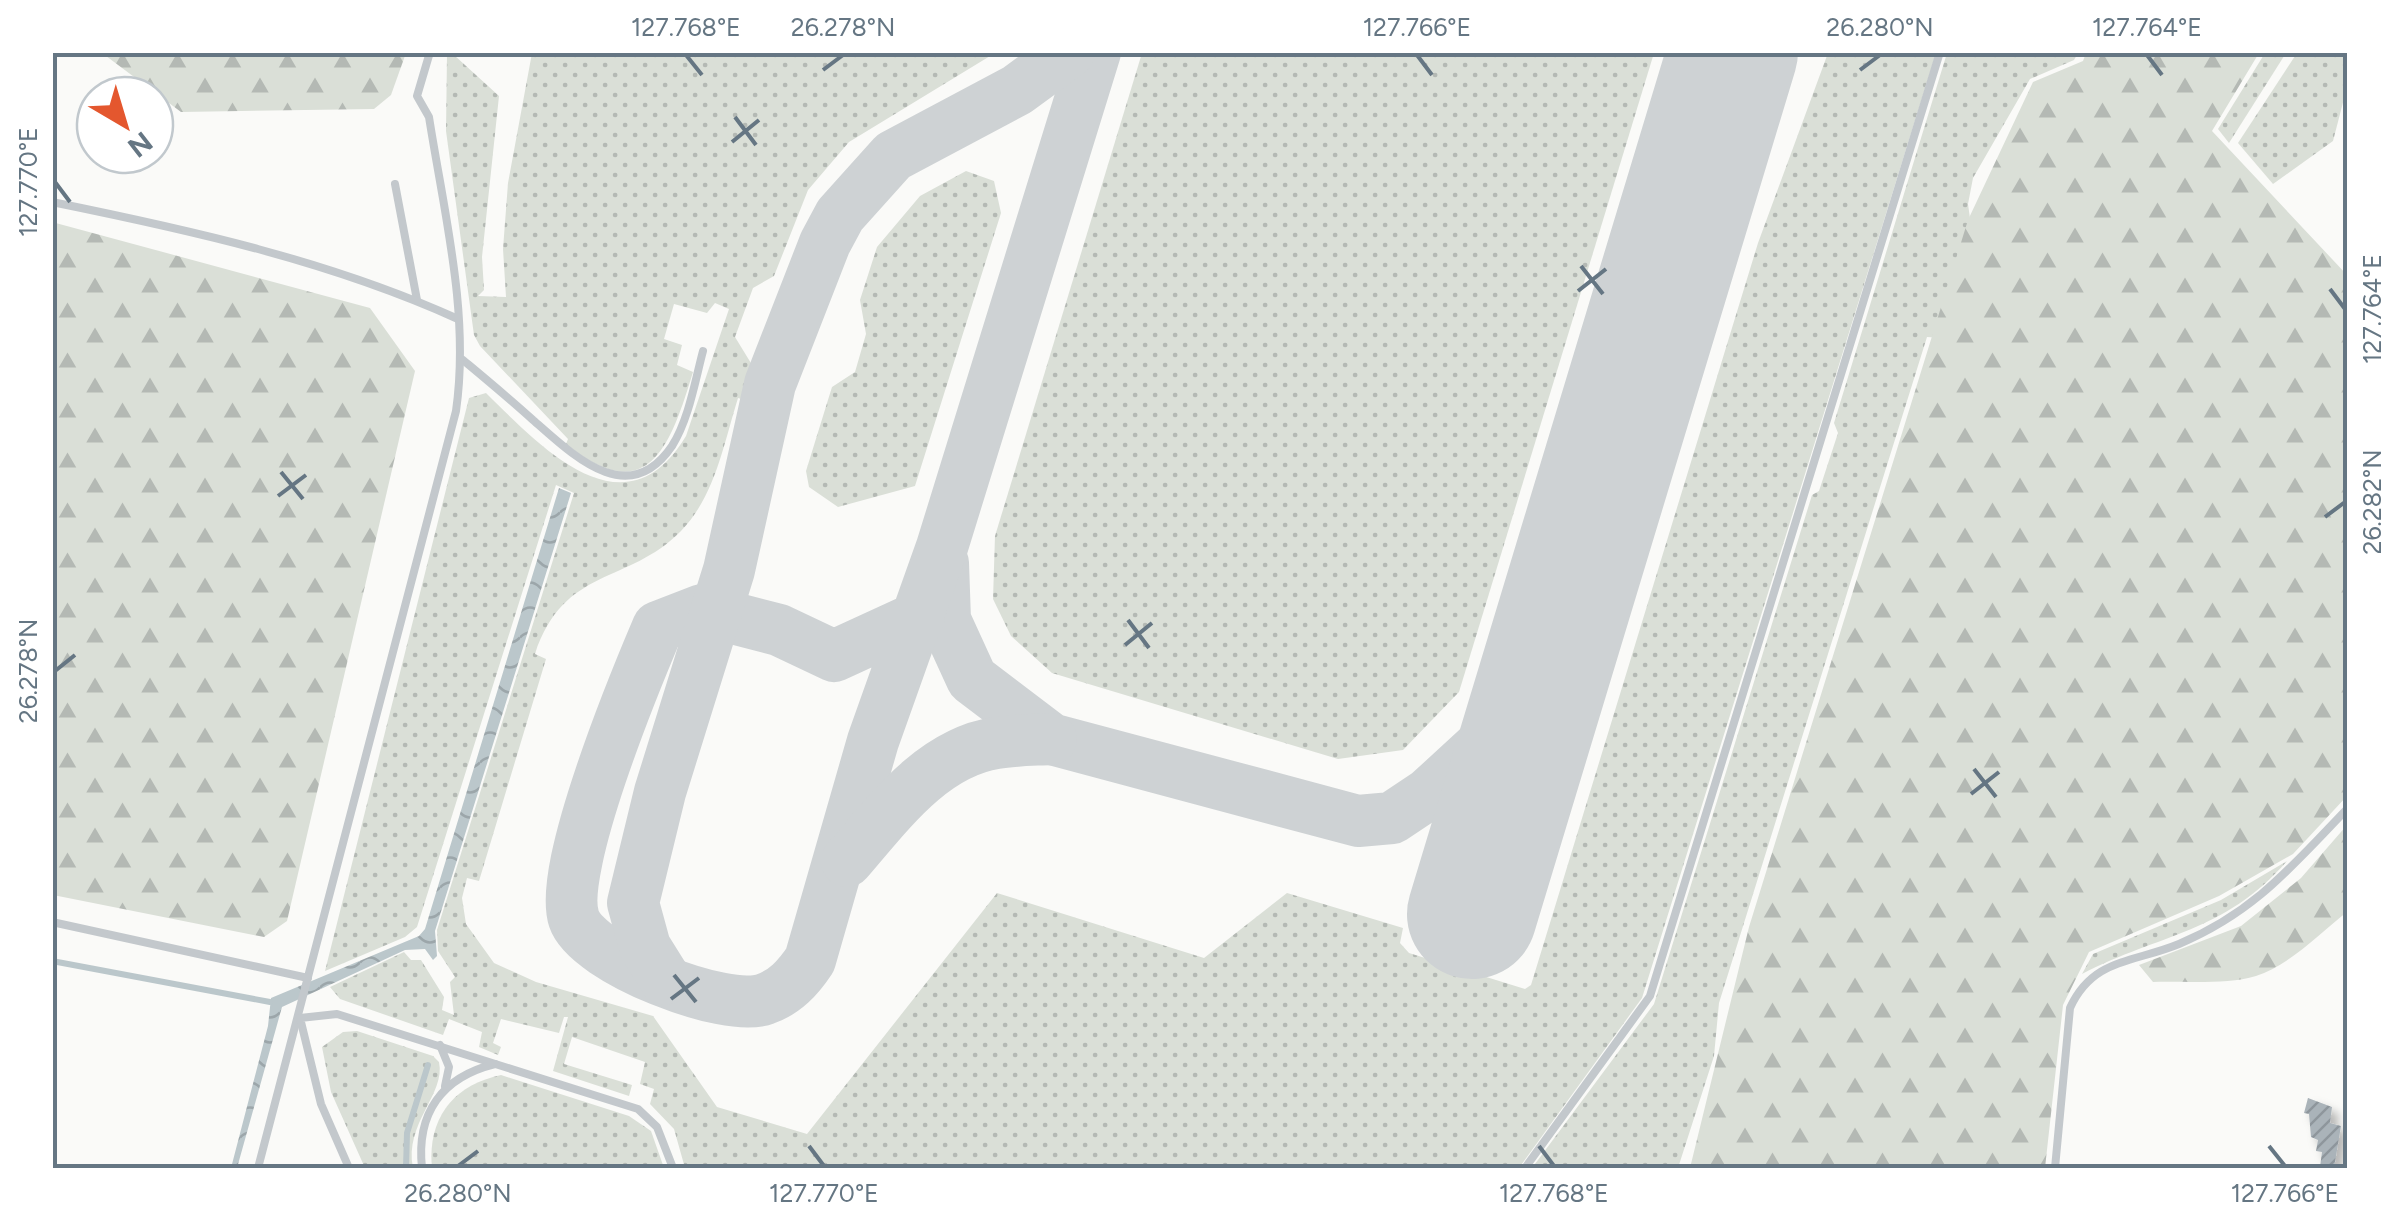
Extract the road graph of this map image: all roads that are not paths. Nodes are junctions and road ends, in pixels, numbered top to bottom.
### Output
1 (430, 52) edge
2 (1940, 52) edge
3 (395, 184) dead end
4 (52, 202) edge
5 (417, 300) junction
6 (458, 319) junction
7 (703, 351) dead end
8 (463, 360) junction
9 (2348, 808) edge
10 (52, 922) edge
11 (308, 978) junction
12 (300, 1018) junction
13 (440, 1045) junction
14 (495, 1064) junction
15 (445, 1086) junction
16 (258, 1168) edge
17 (349, 1168) edge
18 (422, 1168) edge
19 (673, 1168) edge
20 (1525, 1168) edge
21 (2055, 1168) edge

1 - 6 lane
2 - 20 lane
3 - 5 lane
4 - 5 lane
5 - 6 lane
6 - 8 lane
7 - 8 lane
8 - 11 lane
9 - 21 lane
10 - 11 lane
11 - 12 lane
12 - 13 lane
12 - 16 lane
12 - 17 lane
13 - 14 lane
13 - 15 lane
14 - 15 lane
14 - 19 lane
15 - 18 lane

